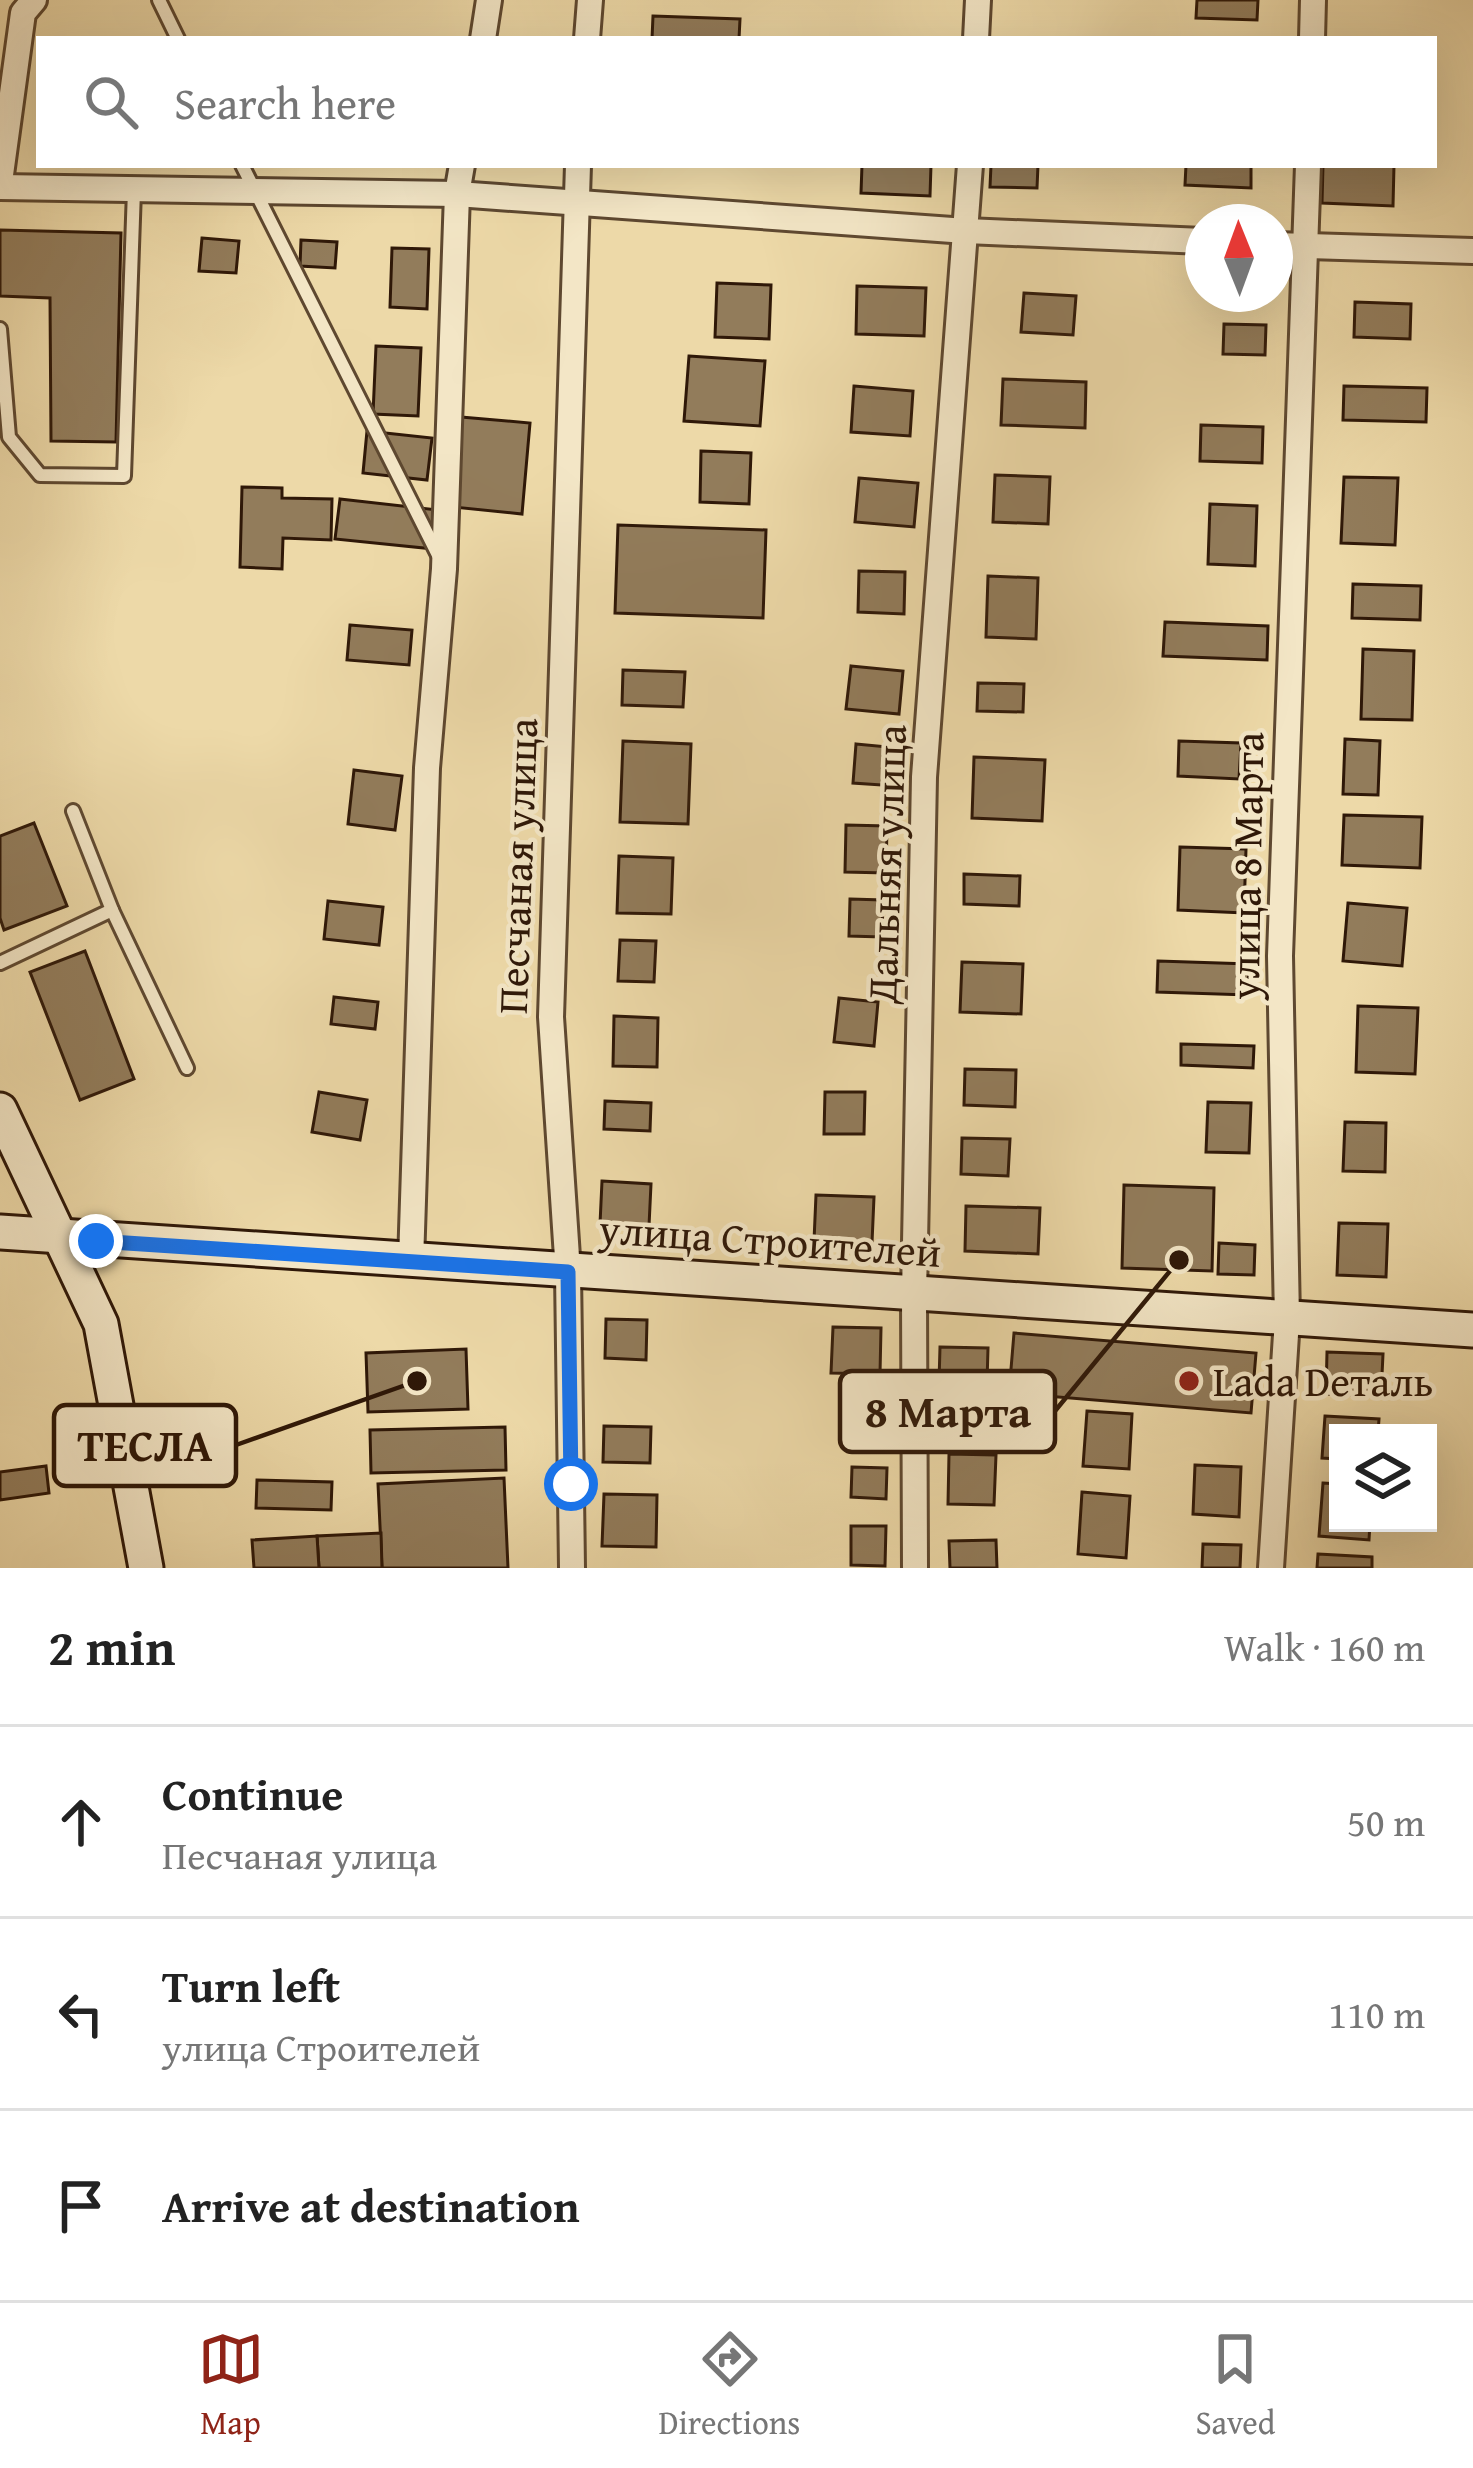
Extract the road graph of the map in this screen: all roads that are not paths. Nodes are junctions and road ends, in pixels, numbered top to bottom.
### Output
1 (34, 0) edge
2 (159, 0) edge
3 (489, 0) edge
4 (590, 0) edge
5 (978, 0) edge
6 (1313, 0) edge
7 (177, 36) edge
8 (483, 36) edge
9 (587, 36) edge
10 (976, 36) edge
11 (1312, 36) edge
12 (244, 168) edge
13 (462, 168) edge
14 (578, 168) edge
15 (970, 168) edge
16 (1308, 168) edge
17 (0, 184) edge
18 (134, 190) junction
19 (458, 194) junction
20 (575, 201) junction
21 (967, 231) junction
22 (1185, 240) edge
23 (1293, 245) edge
24 (1306, 246) junction
25 (1473, 251) edge
26 (0, 329) edge
27 (444, 569) junction
28 (74, 811) dead end
29 (112, 910) junction
30 (0, 963) edge
31 (187, 1067) dead end
32 (0, 1110) edge
33 (0, 1232) edge
34 (60, 1239) junction
35 (411, 1262) junction
36 (568, 1272) junction
37 (914, 1295) junction
38 (1287, 1319) junction
39 (1473, 1330) edge
40 (146, 1568) edge
41 (572, 1568) edge
42 (915, 1568) edge
43 (1271, 1568) edge

1 - 17 street
2 - 7 lane
3 - 8 street
4 - 9 street
5 - 10 street
6 - 11 street
12 - 27 lane
13 - 19 street
14 - 20 street, Песчаная улица
15 - 21 street, Дальняя улица
16 - 24 street, улица 8 Марта
17 - 18 street
18 - 19 street
18 - 26 lane
19 - 20 street
19 - 27 street
20 - 21 street
20 - 36 street, Песчаная улица
21 - 22 street
21 - 37 street, Дальняя улица
23 - 24 street
24 - 25 street
24 - 38 street, улица 8 Марта
27 - 35 street
28 - 29 lane
29 - 30 lane
29 - 31 lane
32 - 34 main road
33 - 34 main road, улица Строителей
34 - 35 main road, улица Строителей
34 - 40 main road
35 - 36 main road, улица Строителей
36 - 37 main road, улица Строителей
36 - 41 street, Песчаная улица
37 - 38 main road, улица Строителей
37 - 42 street, Дальняя улица
38 - 39 main road, улица Строителей
38 - 43 street, улица 8 Марта

